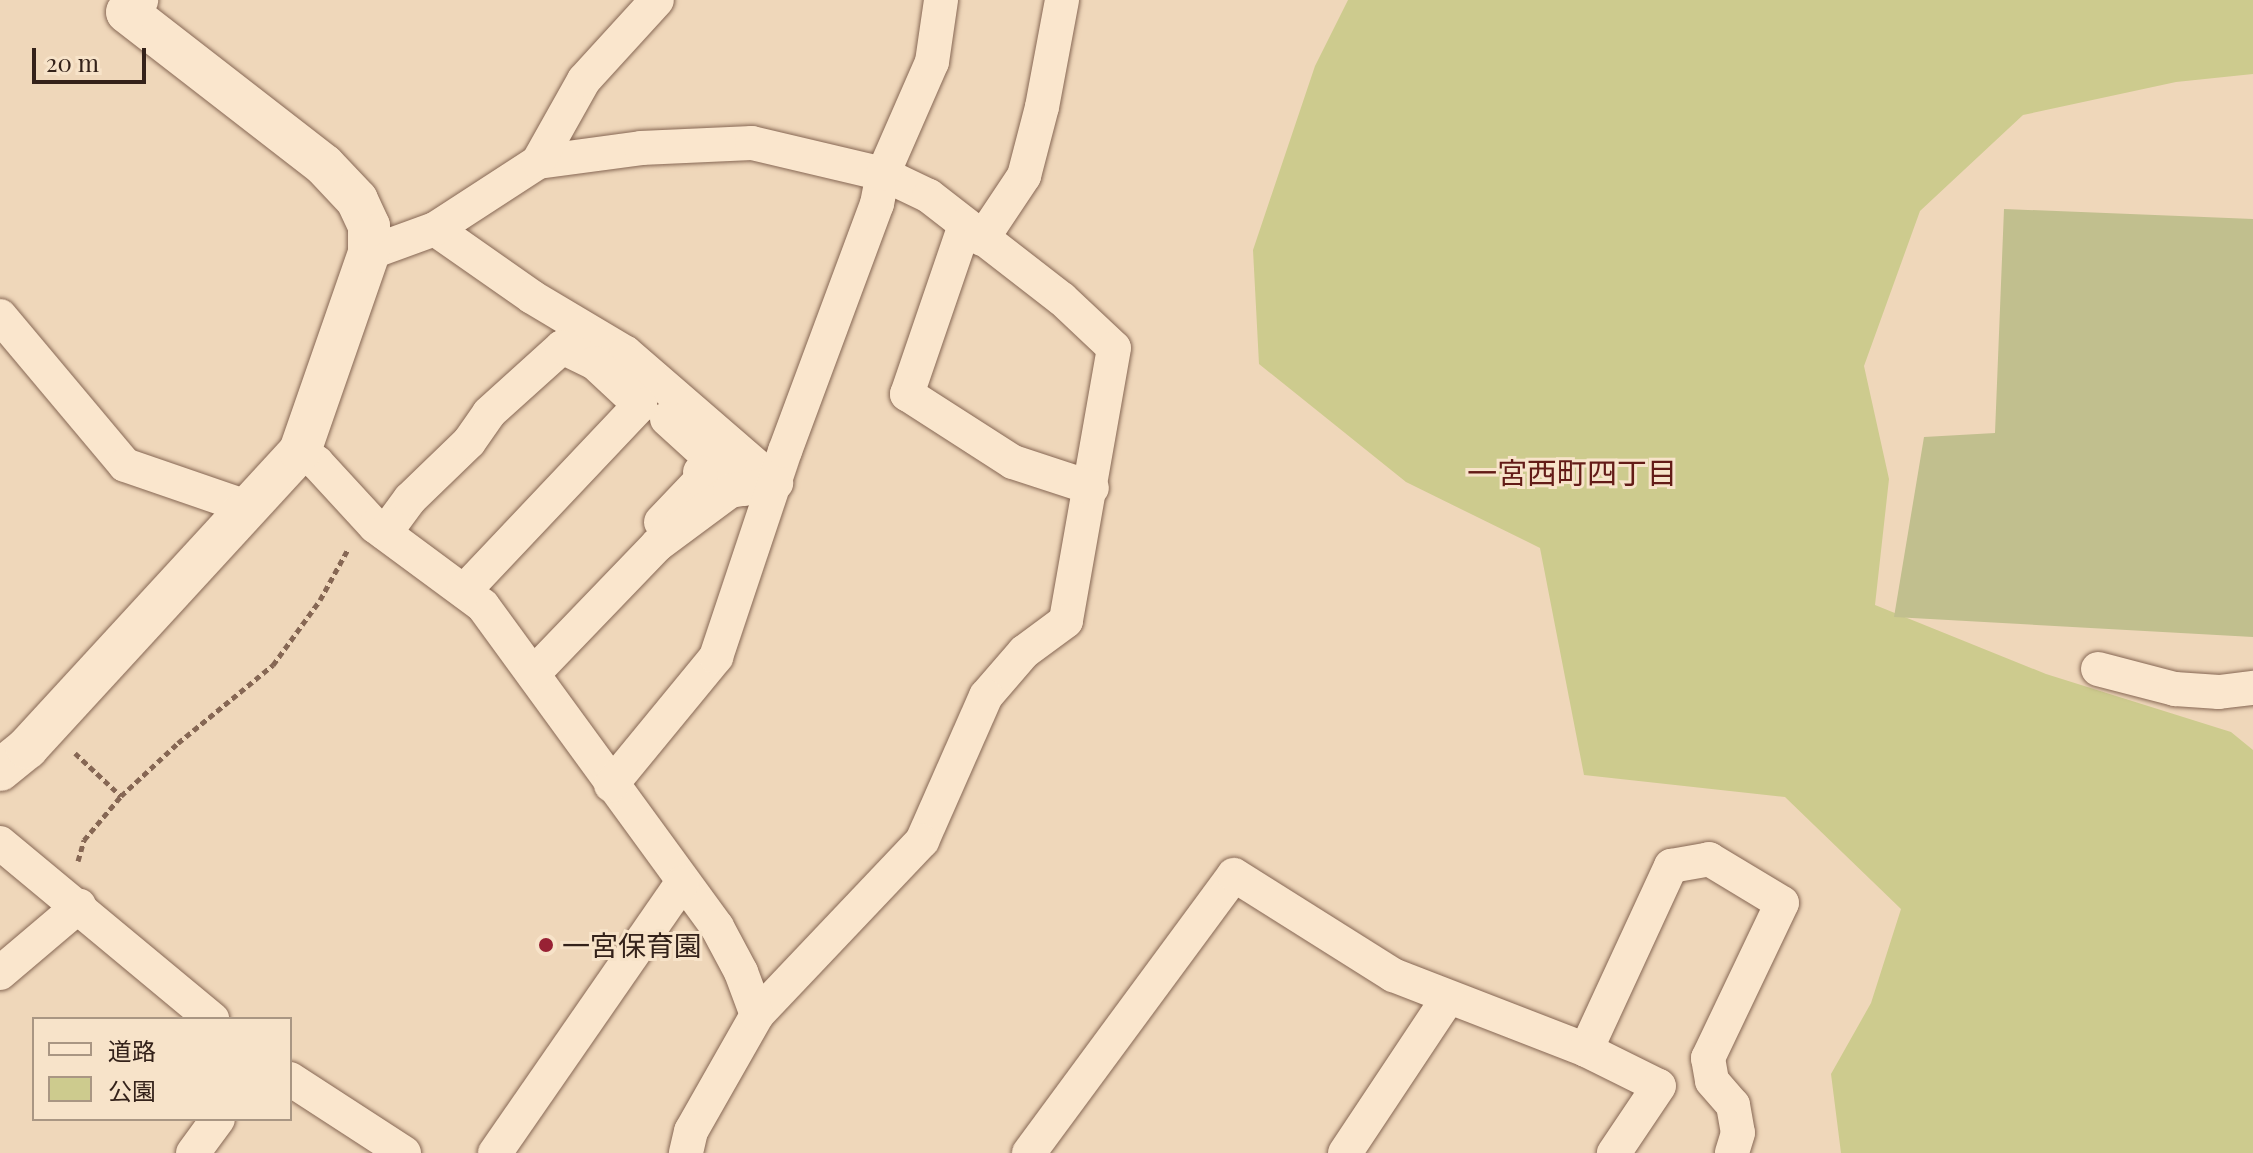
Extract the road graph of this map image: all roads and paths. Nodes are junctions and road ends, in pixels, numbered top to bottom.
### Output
1 (657, 0) edge
2 (941, 0) edge
3 (1062, 0) edge
4 (124, 4) edge
5 (538, 162) junction
6 (883, 174) junction
7 (435, 229) junction
8 (974, 232) junction
9 (369, 253) junction
10 (0, 316) edge
11 (640, 405) junction
12 (300, 451) junction
13 (700, 472) dead end
14 (760, 486) junction
15 (1092, 488) junction
16 (247, 507) junction
17 (377, 526) junction
18 (657, 545) junction
19 (464, 591) junction
20 (2098, 669) dead end
21 (534, 673) junction
22 (2246, 695) edge
23 (67, 745) dead end
24 (0, 770) edge
25 (611, 785) junction
26 (121, 796) junction
27 (0, 843) edge
28 (682, 883) junction
29 (74, 902) junction
30 (0, 973) edge
31 (1448, 998) junction
32 (757, 1015) junction
33 (210, 1017) edge
34 (1586, 1050) junction
35 (292, 1081) edge
36 (217, 1121) edge
37 (366, 1143) edge
38 (193, 1153) edge
39 (404, 1153) edge
40 (495, 1153) edge
41 (686, 1153) edge
42 (1029, 1153) edge
43 (1345, 1153) edge
44 (1614, 1153) edge
45 (1732, 1153) edge

1 - 5 street
2 - 6 street
3 - 8 street
4 - 9 street
5 - 6 street
5 - 7 street
6 - 8 street
6 - 14 street
7 - 9 street
7 - 14 street
8 - 15 street
8 - 15 street
9 - 12 street
10 - 16 street
11 - 14 street
11 - 17 street
11 - 19 street
12 - 16 street
12 - 17 street
13 - 18 street
14 - 18 street
14 - 25 street
15 - 32 street
16 - 24 street
17 - 19 street
17 - 26 path
18 - 21 street
19 - 21 street
20 - 22 street
21 - 25 street
23 - 26 path
25 - 28 street
26 - 29 path
27 - 29 street
28 - 32 street
28 - 40 street
29 - 30 street
29 - 33 street
31 - 34 street
31 - 42 street
31 - 43 street
32 - 41 street
34 - 44 street
34 - 45 street
35 - 37 street
36 - 38 street
37 - 39 street

